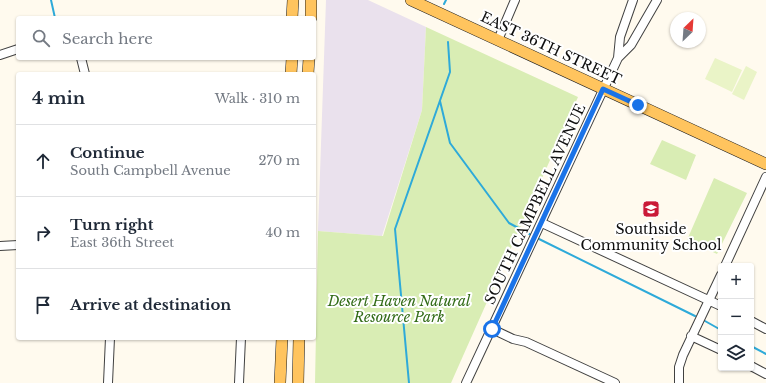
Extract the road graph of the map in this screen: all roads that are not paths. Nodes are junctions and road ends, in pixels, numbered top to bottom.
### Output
1 (293, 0) edge
2 (312, 0) edge
3 (411, 0) edge
4 (515, 0) edge
5 (633, 0) edge
6 (657, 0) edge
7 (292, 16) edge
8 (310, 16) edge
9 (498, 40) junction
10 (16, 50) edge
11 (0, 55) edge
12 (618, 58) junction
13 (82, 60) edge
14 (292, 60) edge
15 (308, 60) edge
16 (84, 72) edge
17 (291, 72) edge
18 (308, 72) edge
19 (603, 89) junction
20 (766, 164) edge
21 (766, 177) edge
22 (542, 223) junction
23 (16, 245) edge
24 (0, 246) edge
25 (726, 263) edge
26 (718, 282) edge
27 (709, 301) junction
28 (718, 305) edge
29 (754, 323) edge
30 (492, 329) junction
31 (766, 329) edge
32 (691, 336) junction
33 (110, 340) edge
34 (240, 340) edge
35 (282, 340) edge
36 (299, 340) edge
37 (718, 349) edge
38 (754, 368) edge
39 (766, 374) edge
40 (108, 383) edge
41 (239, 383) edge
42 (280, 383) edge
43 (298, 383) edge
44 (466, 383) edge
45 (615, 383) edge
46 (679, 383) edge

1 - 7 main road
2 - 8 main road
3 - 9 main road, EAST 36TH STREET
4 - 9 street
5 - 12 street, SOUTH CAMPBELL AVENUE
6 - 12 street, SOUTH CAMPBELL AVENUE
9 - 19 main road, EAST 36TH STREET
10 - 11 street
12 - 19 street, SOUTH CAMPBELL AVENUE
13 - 16 street
14 - 17 main road
15 - 18 main road
19 - 20 main road, EAST 36TH STREET
19 - 22 street, SOUTH CAMPBELL AVENUE
21 - 25 street
22 - 27 street
22 - 30 street, SOUTH CAMPBELL AVENUE
23 - 24 street
26 - 27 street
27 - 28 street
27 - 32 street
29 - 31 street
30 - 44 street, SOUTH CAMPBELL AVENUE
30 - 45 street
32 - 37 street
32 - 46 street
33 - 40 street
34 - 41 street
35 - 42 main road
36 - 43 main road
38 - 39 street

